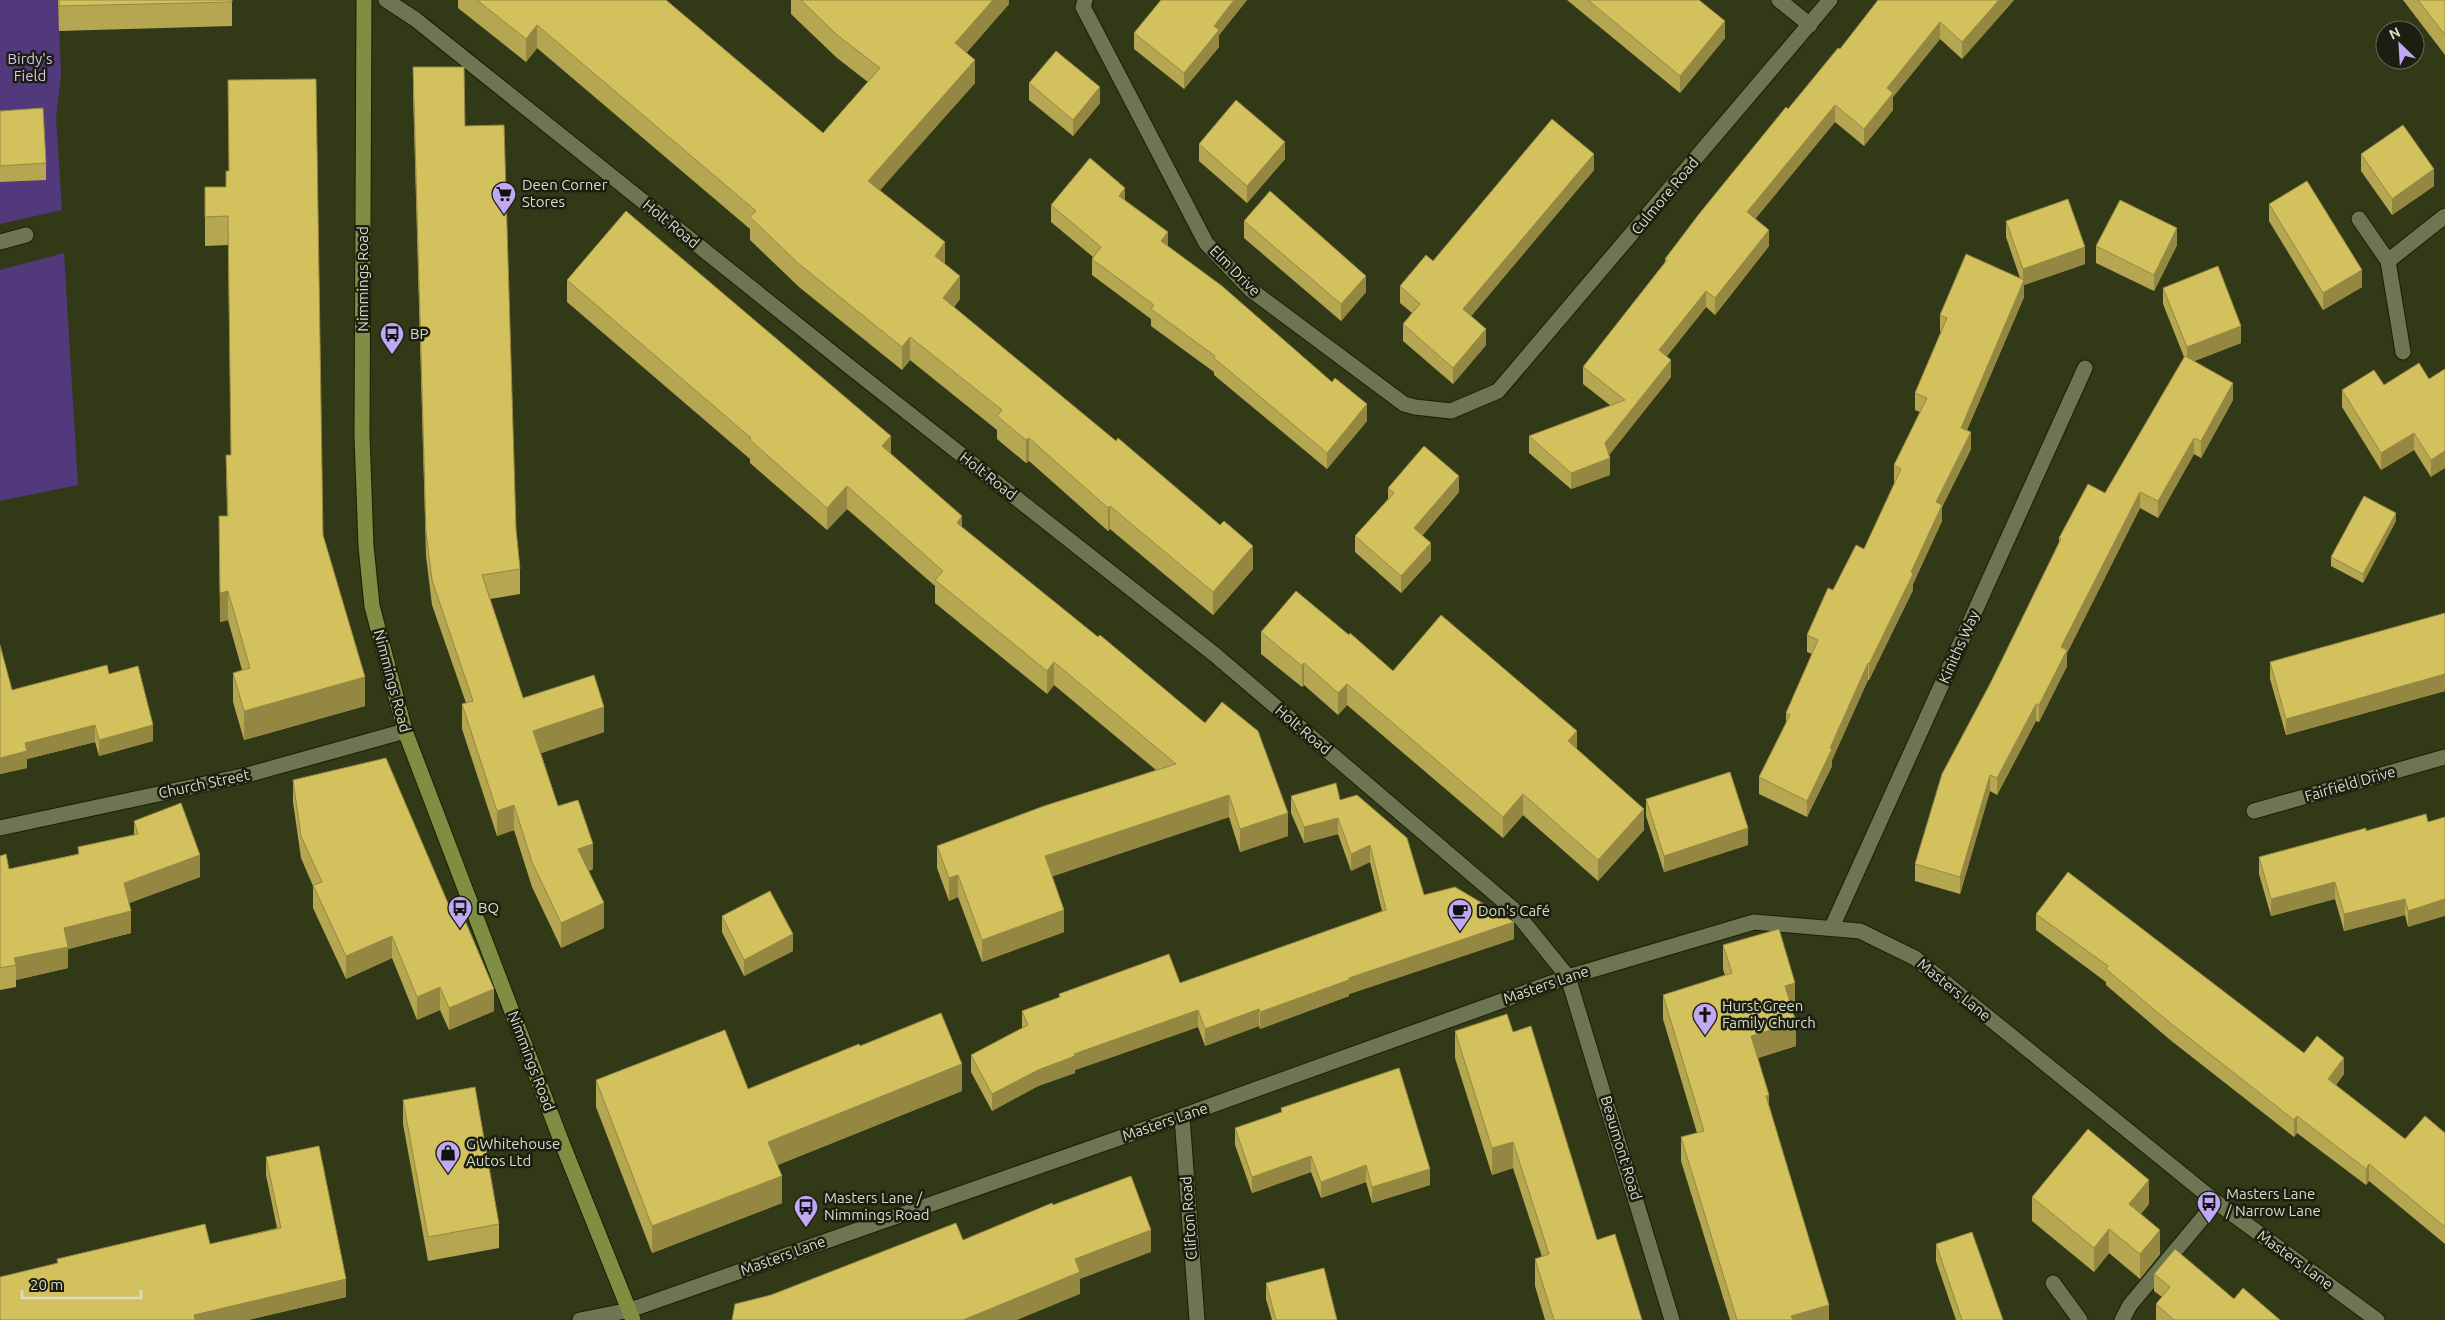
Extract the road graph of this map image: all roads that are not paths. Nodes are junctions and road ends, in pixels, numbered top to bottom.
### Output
1 (364, 0) edge
2 (386, 0) edge
3 (1085, 0) edge
4 (1779, 0) edge
5 (1830, 0) edge
6 (1810, 25) junction
7 (2445, 216) edge
8 (2359, 219) dead end
9 (26, 236) dead end
10 (0, 242) edge
11 (2388, 261) junction
12 (2403, 352) dead end
13 (2085, 368) dead end
14 (1498, 391) joint
15 (405, 731) junction
16 (2445, 757) edge
17 (2254, 811) dead end
18 (0, 828) edge
19 (1832, 927) junction
20 (1568, 977) junction
21 (1182, 1116) junction
22 (2216, 1202) junction
23 (2054, 1283) dead end
24 (632, 1315) edge
25 (580, 1320) edge
26 (1197, 1320) edge
27 (1672, 1320) edge
28 (2080, 1320) edge
29 (2122, 1320) edge
30 (2377, 1320) edge

1 - 15 main road, Nimmings Road
2 - 20 street, Holt Road
3 - 14 street, Elm Drive
4 - 6 street
5 - 6 street, Culmore Road
6 - 14 street, Culmore Road
7 - 11 street
8 - 11 street
9 - 10 street
11 - 12 street
13 - 19 street, Kiniths Way
15 - 18 street, Church Street
15 - 24 main road, Nimmings Road
16 - 17 street, Fairfield Drive
19 - 20 street, Masters Lane
19 - 22 street, Masters Lane
20 - 21 street, Masters Lane
20 - 27 street, Beaumont Road
21 - 24 street, Masters Lane
21 - 26 street, Clifton Road
22 - 29 street
22 - 30 street, Masters Lane
23 - 28 street
24 - 25 street, Masters Lane

